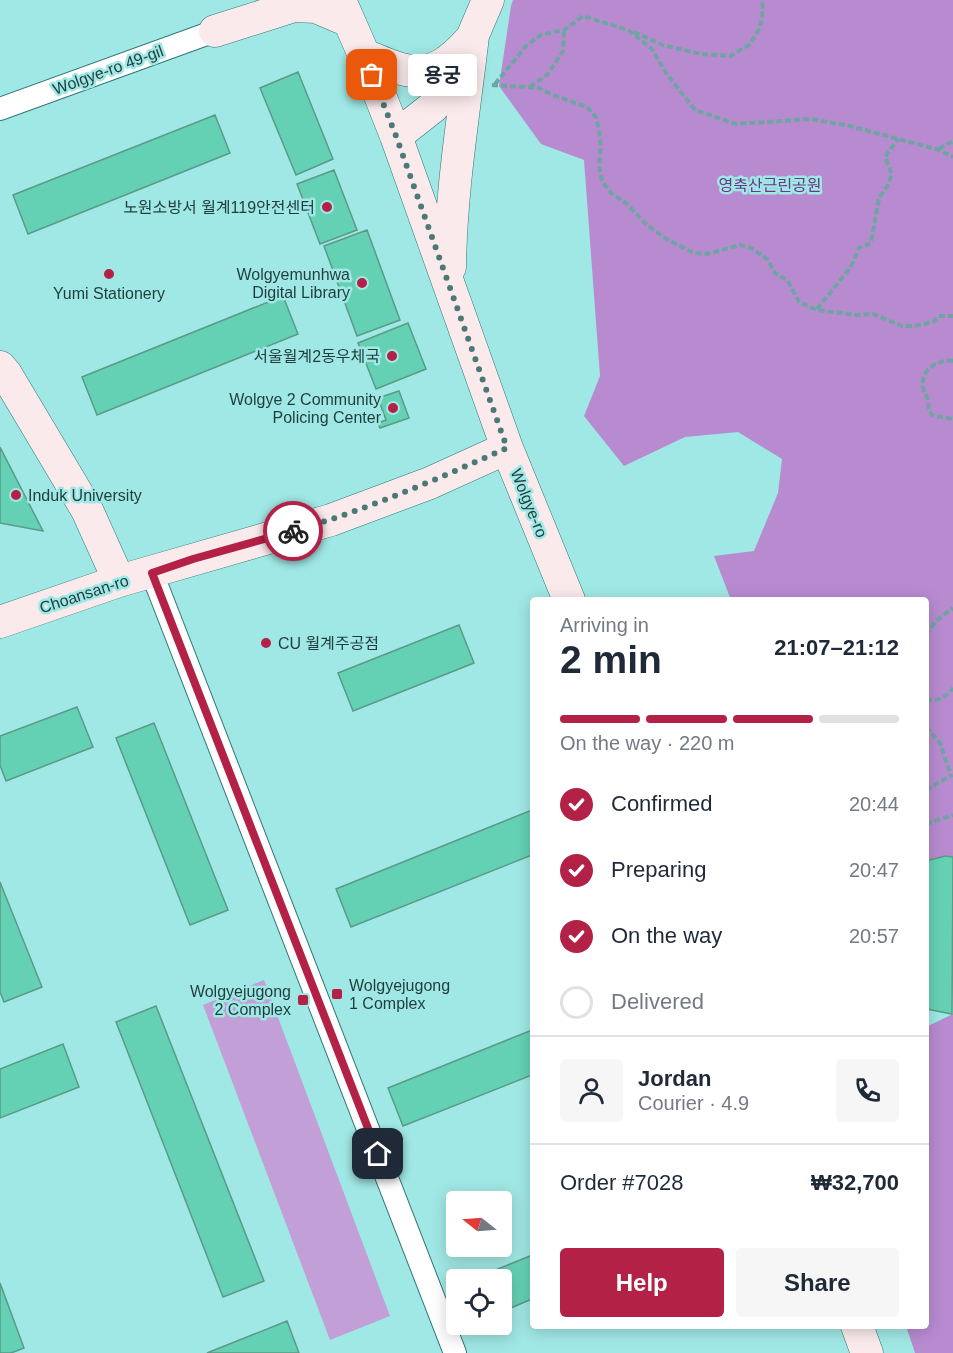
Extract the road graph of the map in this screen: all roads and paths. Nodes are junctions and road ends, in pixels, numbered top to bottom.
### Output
1 (258, 0) edge
2 (488, 0) edge
3 (762, 0) edge
4 (345, 10) edge
5 (564, 30) junction
6 (628, 30) junction
7 (215, 31) junction
8 (473, 36) junction
9 (364, 55) junction
10 (528, 88) junction
11 (0, 109) edge
12 (396, 136) junction
13 (898, 139) junction
14 (953, 141) edge
15 (939, 150) junction
16 (953, 157) edge
17 (450, 287) junction
18 (817, 310) junction
19 (953, 316) edge
20 (953, 361) edge
21 (0, 367) edge
22 (953, 419) edge
23 (507, 448) junction
24 (152, 573) junction
25 (119, 581) junction
26 (568, 597) edge
27 (953, 608) edge
28 (0, 622) edge
29 (929, 631) edge
30 (953, 688) edge
31 (929, 700) edge
32 (929, 730) edge
33 (952, 775) edge
34 (929, 788) edge
35 (953, 815) edge
36 (929, 823) edge
37 (858, 1329) edge
38 (455, 1353) edge
39 (867, 1353) edge

1 - 7 main road
2 - 8 main road
3 - 6 path
4 - 7 main road
4 - 9 main road, Wolgye-ro
5 - 6 path
5 - 10 path
5 - 10 path
6 - 13 path
7 - 11 street, Wolgye-ro 49-gil
8 - 9 main road
8 - 12 main road
8 - 17 main road
9 - 12 main road, Wolgye-ro
10 - 18 path
12 - 17 main road, Wolgye-ro
13 - 15 path
13 - 18 path
14 - 15 path
15 - 16 path
17 - 23 main road, Wolgye-ro
18 - 19 path
20 - 22 path
21 - 25 main road
23 - 24 main road, Choansan-ro
23 - 26 main road, Wolgye-ro
24 - 25 main road, Choansan-ro
24 - 38 street
25 - 28 main road, Choansan-ro
27 - 29 path
30 - 31 path
32 - 33 path
33 - 34 path
35 - 36 path
37 - 39 main road

